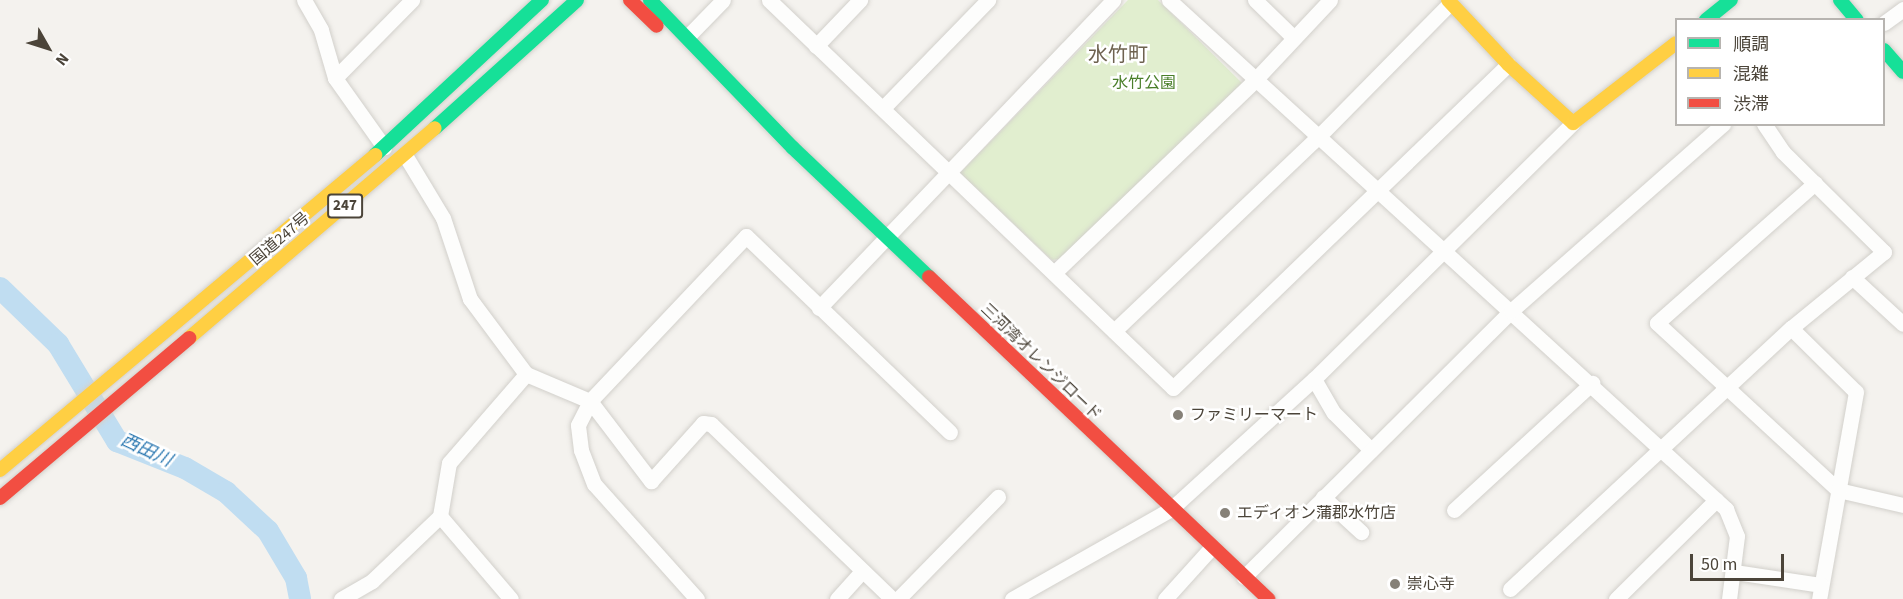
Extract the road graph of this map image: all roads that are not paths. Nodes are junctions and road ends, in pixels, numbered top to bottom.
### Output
1 (304, 0) edge
2 (412, 0) edge
3 (542, 0) edge
4 (577, 0) edge
5 (630, 0) edge
6 (650, 0) edge
7 (723, 0) edge
8 (769, 0) edge
9 (860, 0) edge
10 (988, 0) edge
11 (1113, 0) edge
12 (1169, 0) edge
13 (1255, 0) edge
14 (1330, 0) edge
15 (1731, 0) edge
16 (1840, 0) edge
17 (1449, 1) edge
18 (1903, 9) edge
19 (1708, 18) edge
20 (1855, 18) edge
21 (1885, 22) edge
22 (688, 36) junction
23 (1294, 38) junction
24 (1675, 45) edge
25 (816, 46) junction
26 (1885, 51) edge
27 (1508, 64) junction
28 (1903, 72) edge
29 (335, 78) junction
30 (1254, 81) junction
31 (883, 108) junction
32 (1573, 123) junction
33 (1721, 126) edge
34 (1765, 126) edge
35 (1317, 138) junction
36 (384, 147) junction
37 (793, 148) junction
38 (405, 155) junction
39 (949, 173) junction
40 (1815, 183) junction
41 (1377, 192) junction
42 (885, 236) junction
43 (1442, 251) junction
44 (1054, 273) junction
45 (1852, 278) junction
46 (819, 308) junction
47 (1511, 311) junction
48 (1903, 324) edge
49 (1791, 328) junction
50 (1114, 331) junction
51 (526, 374) junction
52 (1314, 379) junction
53 (1592, 383) junction
54 (1727, 388) junction
55 (590, 401) junction
56 (951, 432) dead end
57 (1370, 449) junction
58 (1664, 450) junction
59 (0, 470) edge
60 (1838, 490) junction
61 (998, 497) dead end
62 (1323, 497) junction
63 (0, 498) edge
64 (1716, 500) junction
65 (1903, 505) edge
66 (1171, 509) junction
67 (1454, 510) dead end
68 (440, 516) junction
69 (1361, 532) dead end
70 (1212, 547) junction
71 (862, 571) junction
72 (1735, 572) junction
73 (1244, 577) junction
74 (1510, 589) dead end
75 (1820, 592) edge
76 (341, 599) edge
77 (511, 599) edge
78 (697, 599) edge
79 (837, 599) edge
80 (892, 599) edge
81 (898, 599) edge
82 (1012, 599) edge
83 (1165, 599) edge
84 (1268, 599) edge
85 (1616, 599) edge
86 (1729, 599) edge

1 - 29 street
2 - 29 street
3 - 36 main road, 国道247号 / 247
4 - 38 main road, 国道247号 / 247
5 - 37 main road, 三河湾オレンジロード
6 - 22 main road, 三河湾オレンジロード
7 - 22 street
8 - 25 street
9 - 25 street
10 - 31 street
11 - 39 street
12 - 30 street
13 - 23 street
14 - 23 street
15 - 19 main road
16 - 20 main road
17 - 27 main road
17 - 35 street
18 - 21 street
22 - 37 main road, 三河湾オレンジロード
23 - 30 street
24 - 32 main road
25 - 31 street
26 - 28 main road
27 - 32 main road
27 - 41 street
29 - 36 street
30 - 35 street
30 - 44 street
31 - 39 street
32 - 43 street
33 - 47 street
34 - 40 street
35 - 41 street
35 - 50 street
36 - 59 main road, 国道247号 / 247
37 - 42 main road, 三河湾オレンジロード
38 - 51 street
38 - 63 main road, 国道247号 / 247
39 - 42 street
39 - 44 street
40 - 45 street
40 - 54 street
41 - 43 street
41 - 50 street
42 - 46 street
42 - 66 main road, 三河湾オレンジロード
43 - 47 street
43 - 52 street
44 - 50 street
45 - 48 street
45 - 49 street
46 - 55 street
46 - 56 street
47 - 53 street
47 - 57 street
49 - 54 street
49 - 60 street
51 - 55 street
51 - 68 street
52 - 57 street
52 - 66 street
53 - 58 street
53 - 67 street
54 - 58 street
54 - 60 street
55 - 71 street
55 - 78 street
57 - 62 street
58 - 64 street
58 - 74 street
60 - 65 street
60 - 75 street
61 - 81 street
62 - 69 street
62 - 73 street
64 - 72 street
64 - 85 street
66 - 70 main road, 三河湾オレンジロード
66 - 82 street
68 - 76 street
68 - 77 street
70 - 73 main road, 三河湾オレンジロード
70 - 83 street
71 - 79 street
71 - 80 street
72 - 75 street
72 - 86 street
73 - 84 main road, 三河湾オレンジロード

